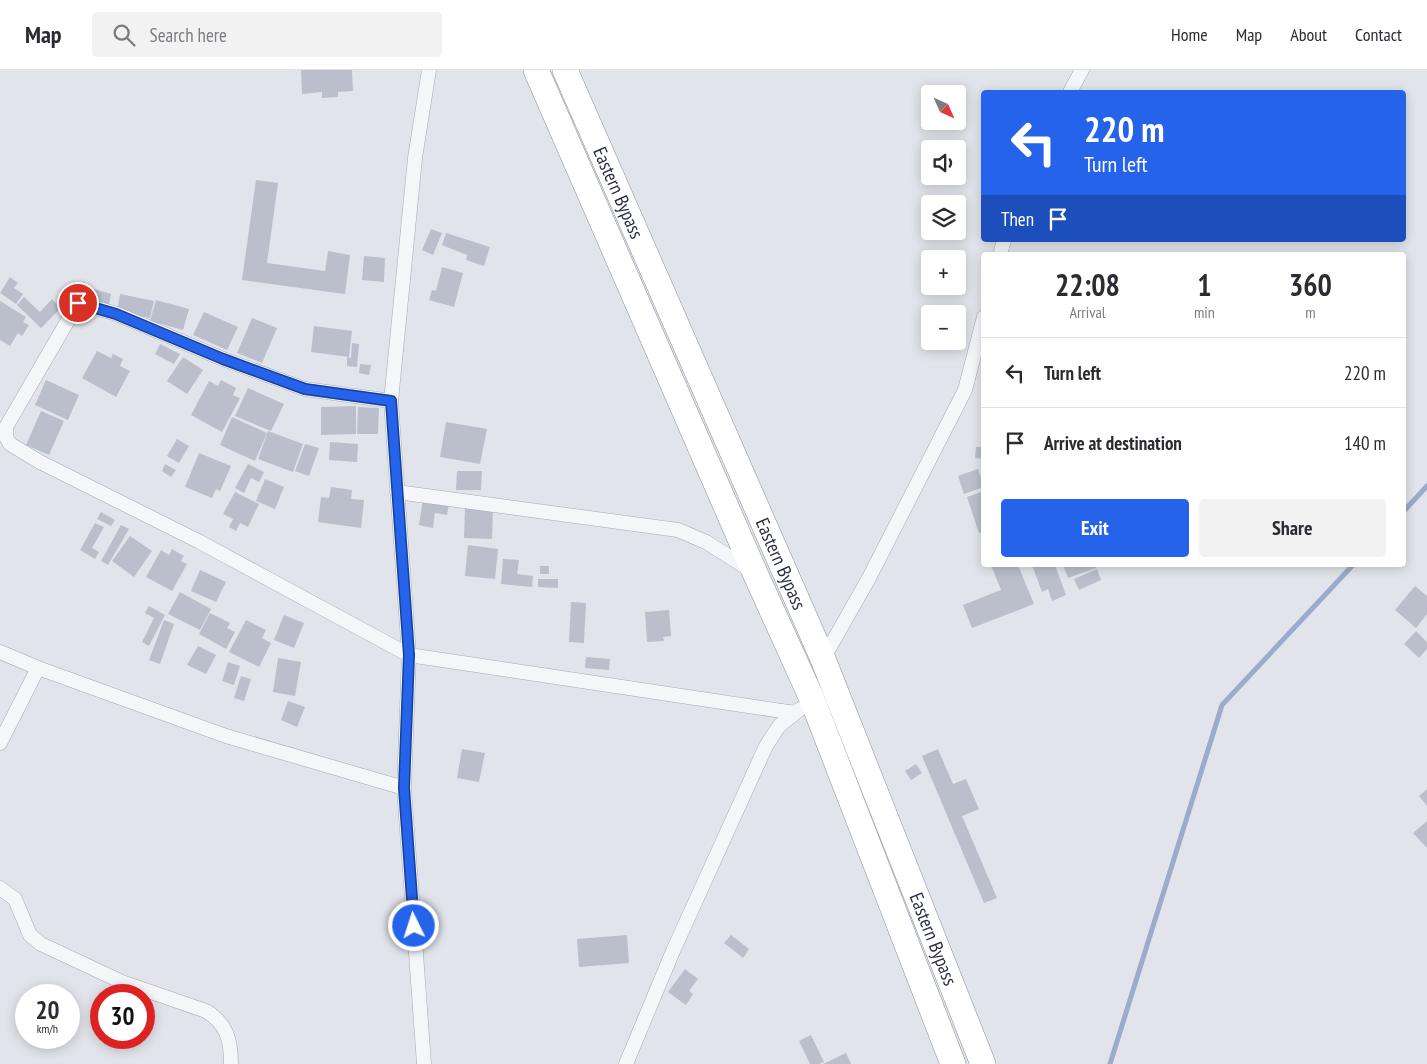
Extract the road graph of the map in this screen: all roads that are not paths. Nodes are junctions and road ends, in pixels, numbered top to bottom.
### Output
1 (429, 70) edge
2 (536, 70) edge
3 (565, 70) edge
4 (1082, 70) edge
5 (1071, 90) edge
6 (981, 329) edge
7 (391, 401) junction
8 (5, 443) edge
9 (397, 492) junction
10 (755, 573) junction
11 (0, 652) edge
12 (409, 655) junction
13 (822, 659) junction
14 (38, 668) junction
15 (803, 706) junction
16 (0, 743) edge
17 (404, 788) junction
18 (0, 888) edge
19 (231, 1064) edge
20 (424, 1064) edge
21 (626, 1064) edge
22 (953, 1064) edge
23 (983, 1064) edge

1 - 7 street
2 - 10 highway, Eastern Bypass
3 - 13 highway, Eastern Bypass
4 - 5 street
6 - 13 street
7 - 8 street
7 - 9 street
8 - 12 street
9 - 10 street
9 - 12 street
10 - 15 highway, Eastern Bypass
11 - 14 street
12 - 15 street
12 - 17 street
13 - 23 highway, Eastern Bypass
14 - 16 street
14 - 17 street
15 - 21 street
15 - 22 highway, Eastern Bypass
17 - 20 street
18 - 19 street

